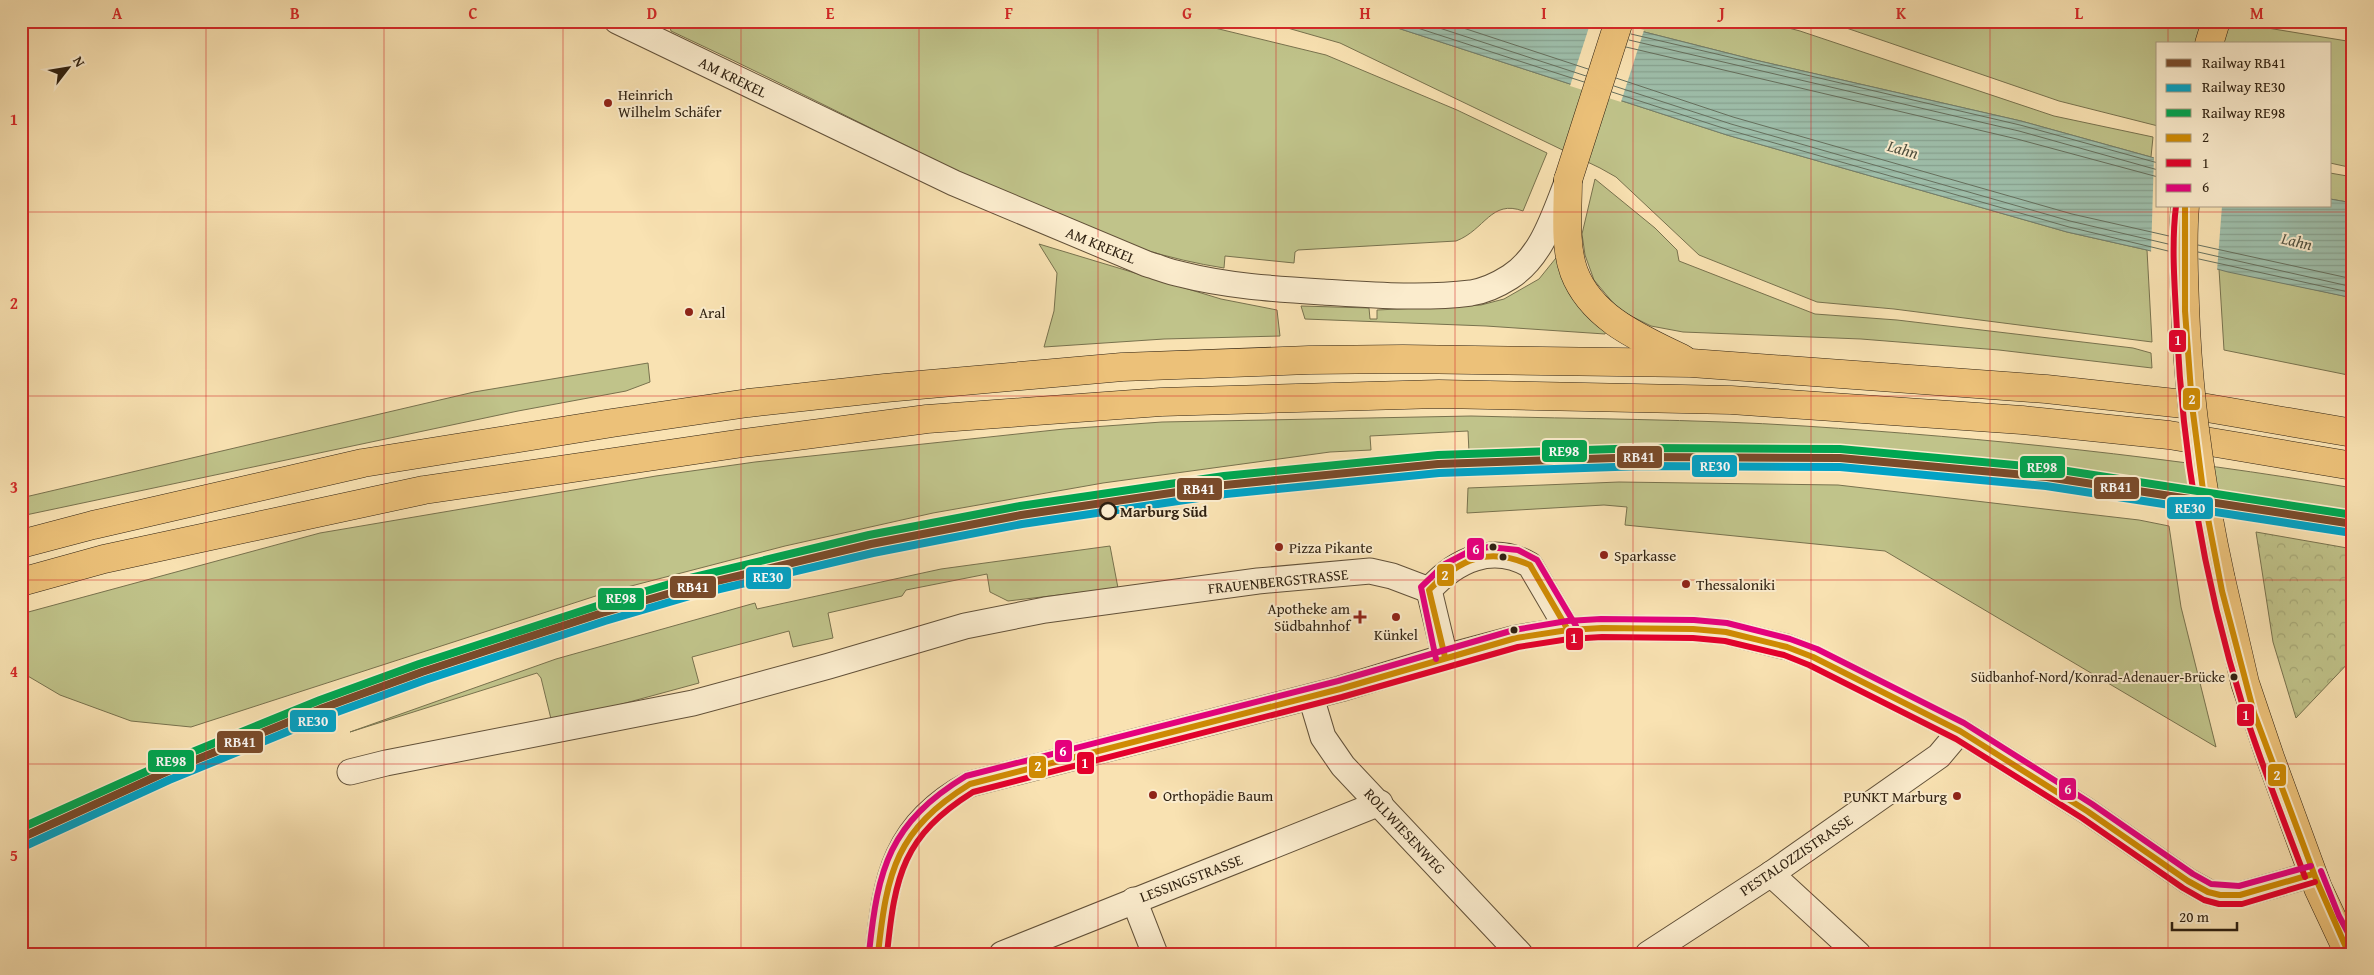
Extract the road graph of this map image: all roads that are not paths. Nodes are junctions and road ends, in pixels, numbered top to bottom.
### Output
1 (617, 21) edge
2 (1619, 21) edge
3 (2216, 21) edge
4 (2210, 42) edge
5 (2185, 208) edge
6 (1558, 231) junction
7 (1691, 363) junction
8 (2353, 433) edge
9 (2353, 466) edge
10 (21, 544) edge
11 (21, 582) edge
12 (1435, 584) junction
13 (1568, 630) junction
14 (1444, 657) junction
15 (1311, 697) junction
16 (1960, 731) junction
17 (350, 772) dead end
18 (1380, 804) junction
19 (1771, 874) junction
20 (2313, 874) junction
21 (1134, 900) junction
22 (878, 954) edge
23 (1002, 954) edge
24 (1155, 954) edge
25 (1520, 954) edge
26 (1648, 954) edge
27 (1858, 954) edge
28 (2349, 954) edge

1 - 6 street, AM KREKEL
2 - 6 main road
3 - 4 main road
5 - 20 main road, bridge
6 - 7 main road
7 - 8 main road
7 - 10 main road
9 - 11 main road
12 - 13 street
12 - 14 street
12 - 17 street, FRAUENBERGSTRASSE
13 - 14 street
13 - 16 street
14 - 15 street
15 - 18 street, ROLLWIESENWEG
15 - 22 street
16 - 19 street, PESTALOZZISTRASSE
16 - 20 street
18 - 21 street, LESSINGSTRASSE
18 - 25 street, ROLLWIESENWEG
19 - 26 street, PESTALOZZISTRASSE
19 - 27 street
20 - 28 main road
21 - 23 street, LESSINGSTRASSE
21 - 24 street

